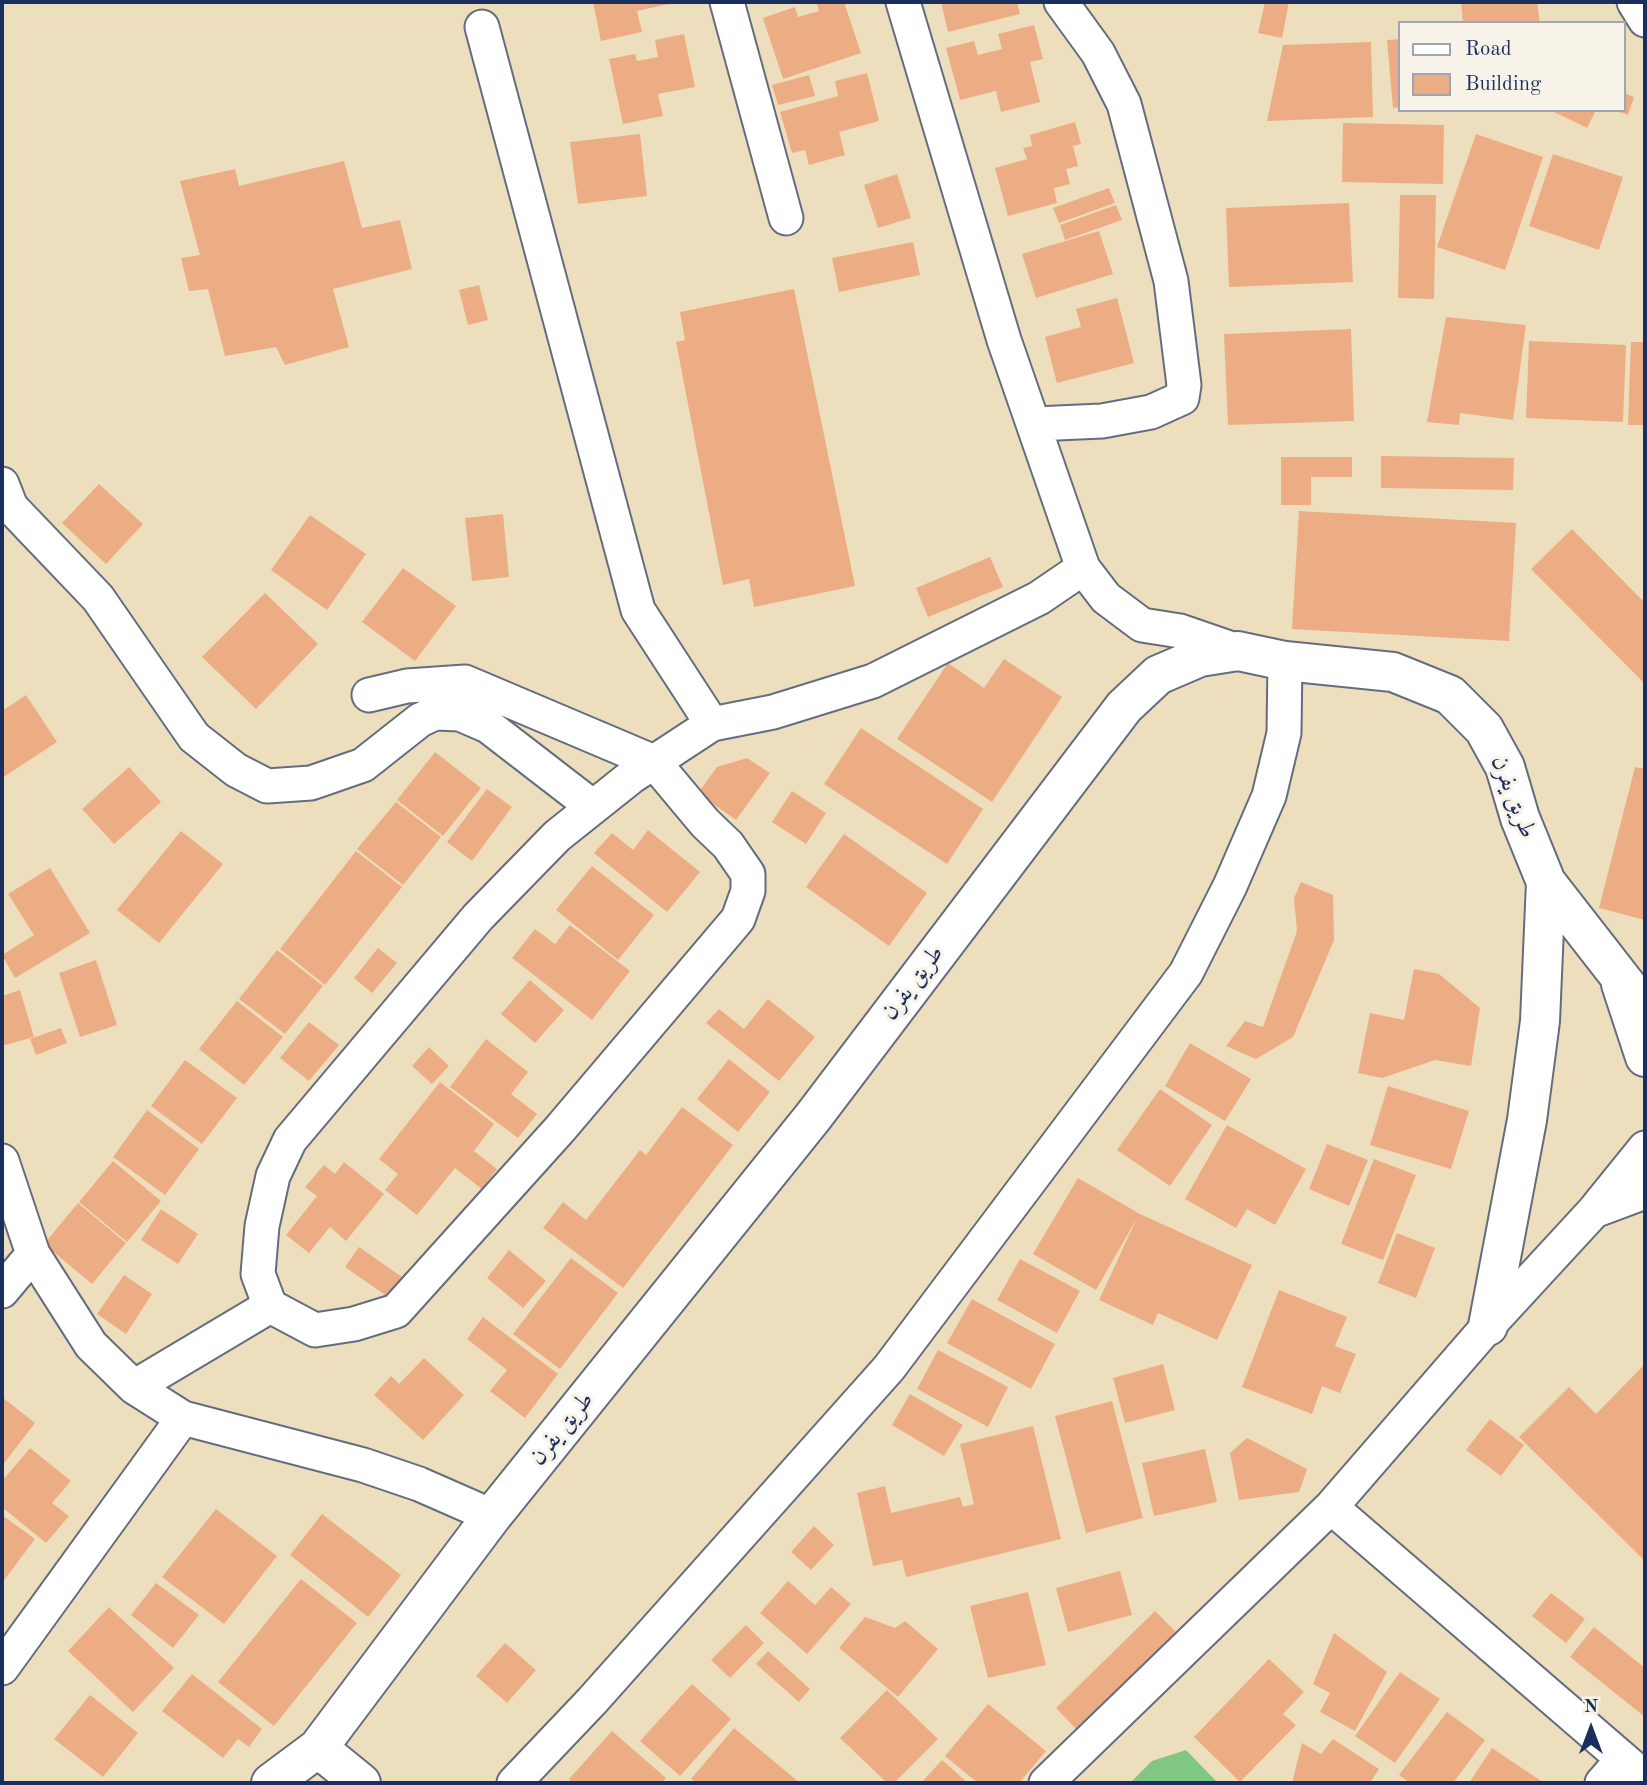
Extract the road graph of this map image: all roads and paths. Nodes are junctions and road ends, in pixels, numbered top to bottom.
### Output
1 (727, 2) edge
2 (903, 2) edge
3 (1061, 2) edge
4 (1634, 2) edge
5 (1645, 20) edge
6 (482, 27) dead end
7 (786, 218) dead end
8 (1035, 424) junction
9 (2, 484) edge
10 (1083, 568) junction
11 (1238, 651) junction
12 (1285, 661) junction
13 (369, 695) dead end
14 (712, 724) junction
15 (654, 762) junction
16 (593, 807) junction
17 (1546, 881) junction
18 (1618, 975) junction
19 (1645, 1009) edge
20 (1645, 1057) edge
21 (1645, 1148) edge
22 (2, 1161) edge
23 (1645, 1192) edge
24 (1594, 1211) junction
25 (33, 1254) junction
26 (2, 1291) edge
27 (270, 1306) junction
28 (1488, 1326) junction
29 (134, 1387) junction
30 (183, 1418) junction
31 (1331, 1507) junction
32 (492, 1516) junction
33 (2, 1668) edge
34 (318, 1748) junction
35 (1623, 1773) edge
36 (271, 1783) edge
37 (361, 1783) edge
38 (514, 1783) edge
39 (1046, 1783) edge

1 - 7 street
2 - 8 street
3 - 8 street
4 - 5 street
6 - 14 street
8 - 10 street
9 - 16 street
10 - 11 street
10 - 14 street
11 - 12 main road, طريق يفرن
11 - 32 main road, طريق يفرن
12 - 17 main road, طريق يفرن
12 - 38 street
13 - 15 street
14 - 15 street
15 - 16 street
15 - 27 street
16 - 27 street
17 - 18 main road, طريق يفرن
17 - 28 main road
18 - 19 main road, طريق يفرن
18 - 20 main road
21 - 24 street
22 - 25 street
23 - 24 street
24 - 28 street
25 - 26 street
25 - 29 street
27 - 29 street
28 - 31 street
29 - 30 street
30 - 32 street
30 - 33 street
31 - 35 street
31 - 39 street
32 - 34 main road, طريق يفرن
34 - 36 main road, طريق يفرن
34 - 37 main road

